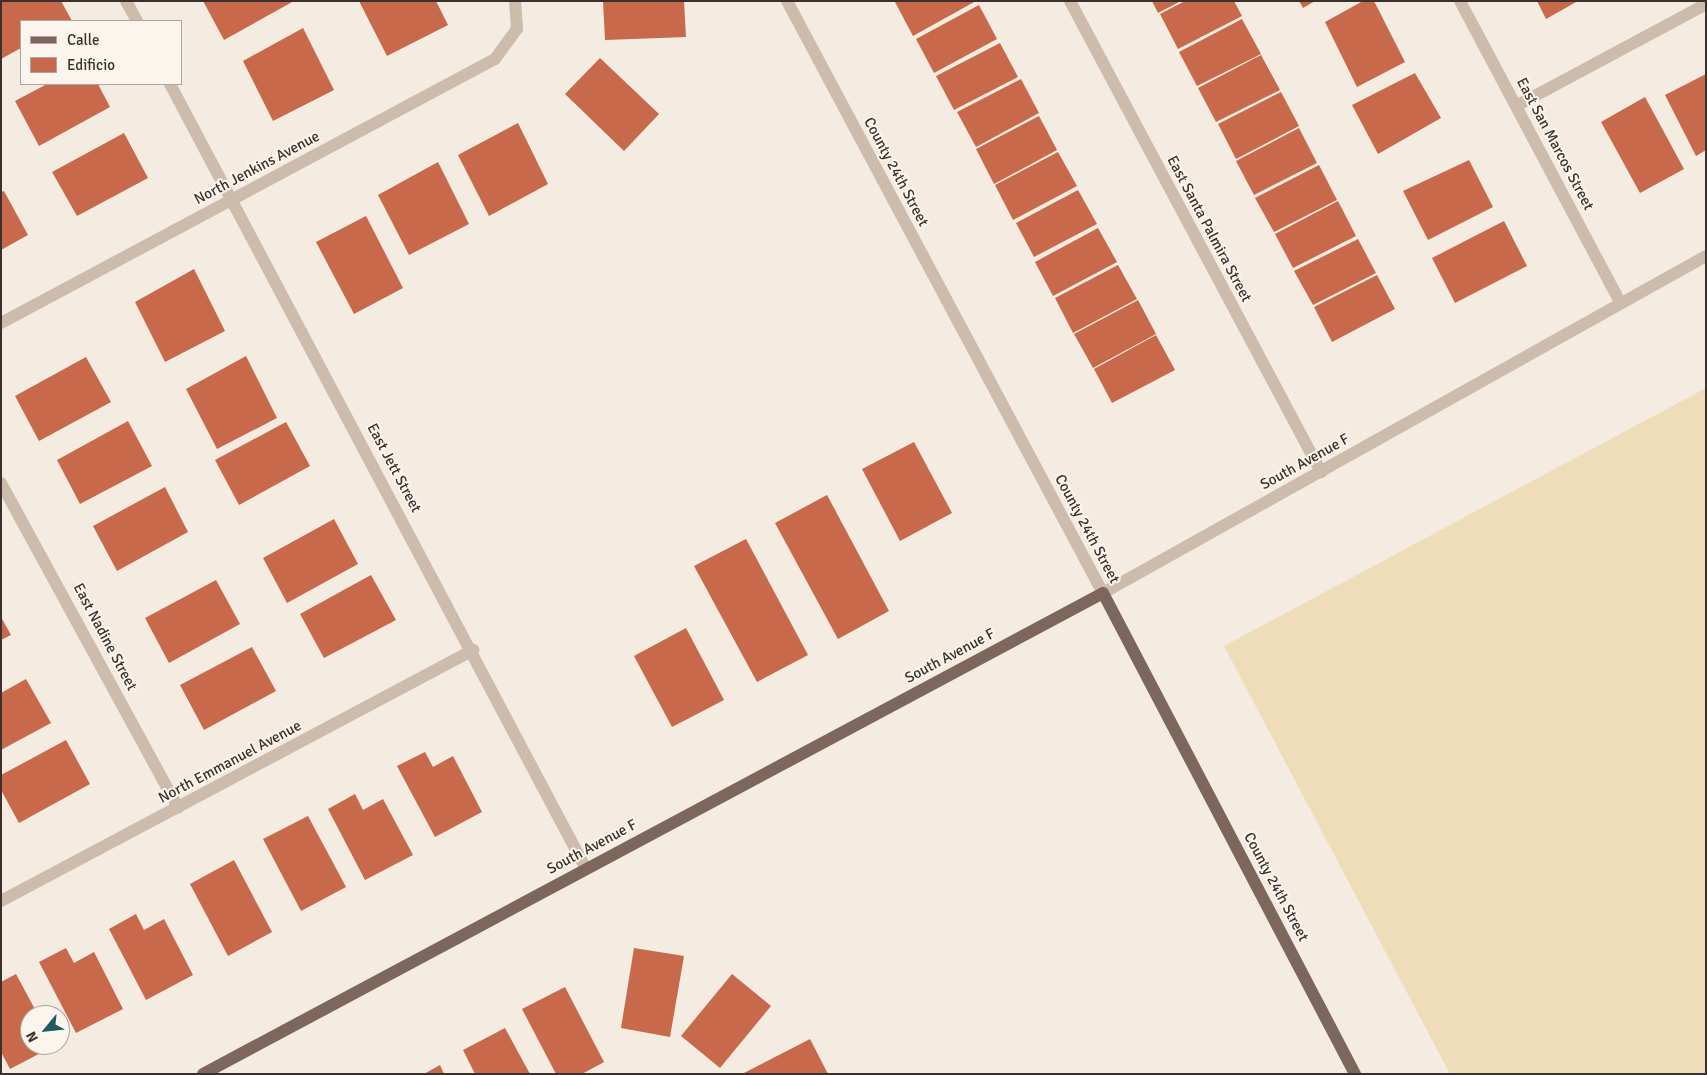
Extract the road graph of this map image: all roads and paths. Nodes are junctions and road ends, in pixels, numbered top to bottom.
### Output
1 (126, 1) edge
2 (515, 1) edge
3 (787, 1) edge
4 (1070, 1) edge
5 (1460, 1) edge
6 (1706, 4) edge
7 (136, 20) edge
8 (171, 85) edge
9 (1516, 106) junction
10 (232, 200) junction
11 (1706, 256) edge
12 (1620, 302) junction
13 (1, 323) edge
14 (1321, 472) junction
15 (1, 483) edge
16 (1103, 593) junction
17 (473, 650) junction
18 (178, 808) junction
19 (586, 869) junction
20 (1, 901) edge
21 (202, 1074) edge
22 (1355, 1074) edge

1 - 7 street
2 - 10 street, North Jenkins Avenue
3 - 16 street, County 24th Street
4 - 14 street, East Santa Palmira Street
5 - 9 street, East San Marcos Street
6 - 9 street
8 - 10 street, East Jett Street
9 - 12 street, East San Marcos Street
10 - 13 street, North Jenkins Avenue
10 - 17 street, East Jett Street
11 - 12 street, South Avenue F
12 - 14 street, South Avenue F
14 - 16 street, South Avenue F
15 - 18 street, East Nadine Street
16 - 19 main road, South Avenue F
16 - 22 main road, County 24th Street
17 - 18 street, North Emmanuel Avenue
17 - 19 street, East Jett Street
18 - 20 street, North Emmanuel Avenue
19 - 21 main road, South Avenue F

